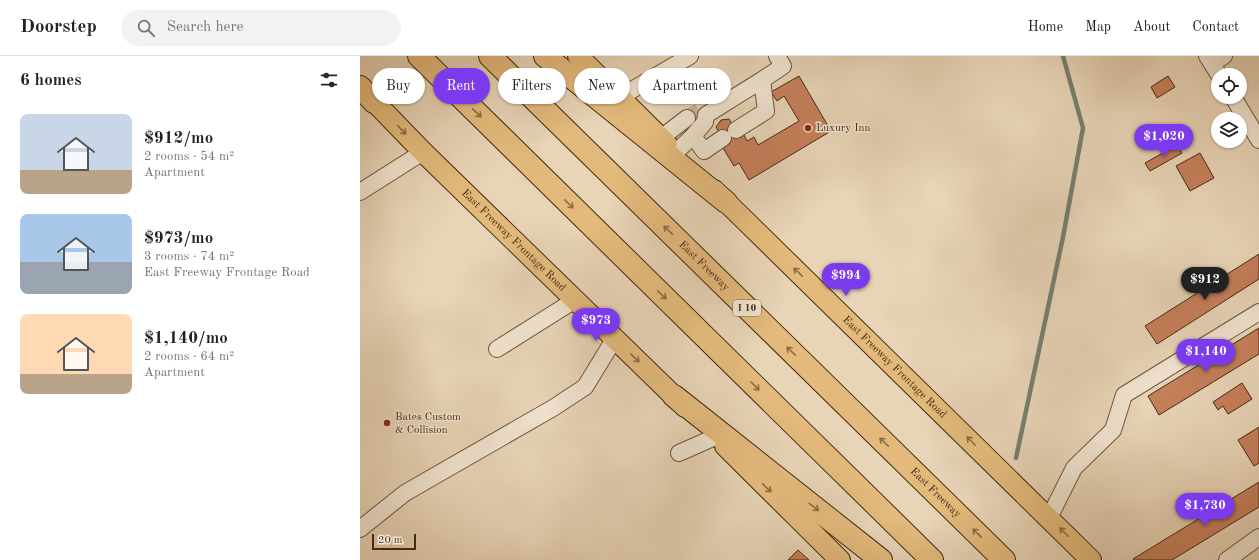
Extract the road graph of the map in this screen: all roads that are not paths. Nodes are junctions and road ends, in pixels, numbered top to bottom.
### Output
1 (419, 56) edge
2 (490, 56) edge
3 (545, 56) edge
4 (578, 56) edge
5 (690, 56) edge
6 (777, 56) edge
7 (590, 68) edge
8 (762, 80) junction
9 (630, 91) edge
10 (365, 92) edge
11 (627, 104) edge
12 (1236, 104) edge
13 (697, 115) junction
14 (693, 136) junction
15 (661, 138) junction
16 (1259, 140) edge
17 (423, 152) junction
18 (676, 152) junction
19 (360, 192) edge
20 (726, 202) junction
21 (575, 300) junction
22 (1259, 312) edge
23 (615, 338) junction
24 (497, 349) dead end
25 (674, 396) junction
26 (715, 437) junction
27 (679, 453) dead end
28 (1049, 518) junction
29 (360, 529) edge
30 (1259, 537) edge
31 (840, 560) edge
32 (881, 560) edge
33 (932, 560) edge
34 (1004, 560) edge
35 (1091, 560) edge
36 (1227, 560) edge

1 -> 33 highway
34 -> 2 highway, East Freeway / I 10
3 - 20 highway
4 - 7 main road, East Freeway Frontage Road
5 - 9 street
6 - 8 street
8 - 13 street
8 - 14 street
10 -> 17 main road, East Freeway Frontage Road
11 - 15 main road, East Freeway Frontage Road
12 - 16 street
13 - 14 street
13 - 15 street
14 - 18 street
15 - 18 main road, East Freeway Frontage Road
17 - 19 street
17 - 21 main road, East Freeway Frontage Road
18 - 20 main road, East Freeway Frontage Road
28 -> 20 main road, East Freeway Frontage Road
21 - 23 main road, East Freeway Frontage Road
21 - 24 street
22 - 28 street
23 -> 25 main road, East Freeway Frontage Road
23 - 29 street
25 - 26 main road, East Freeway Frontage Road
25 -> 32 highway
26 - 27 street
26 -> 31 main road, East Freeway Frontage Road
35 -> 28 main road, East Freeway Frontage Road
30 - 36 street

